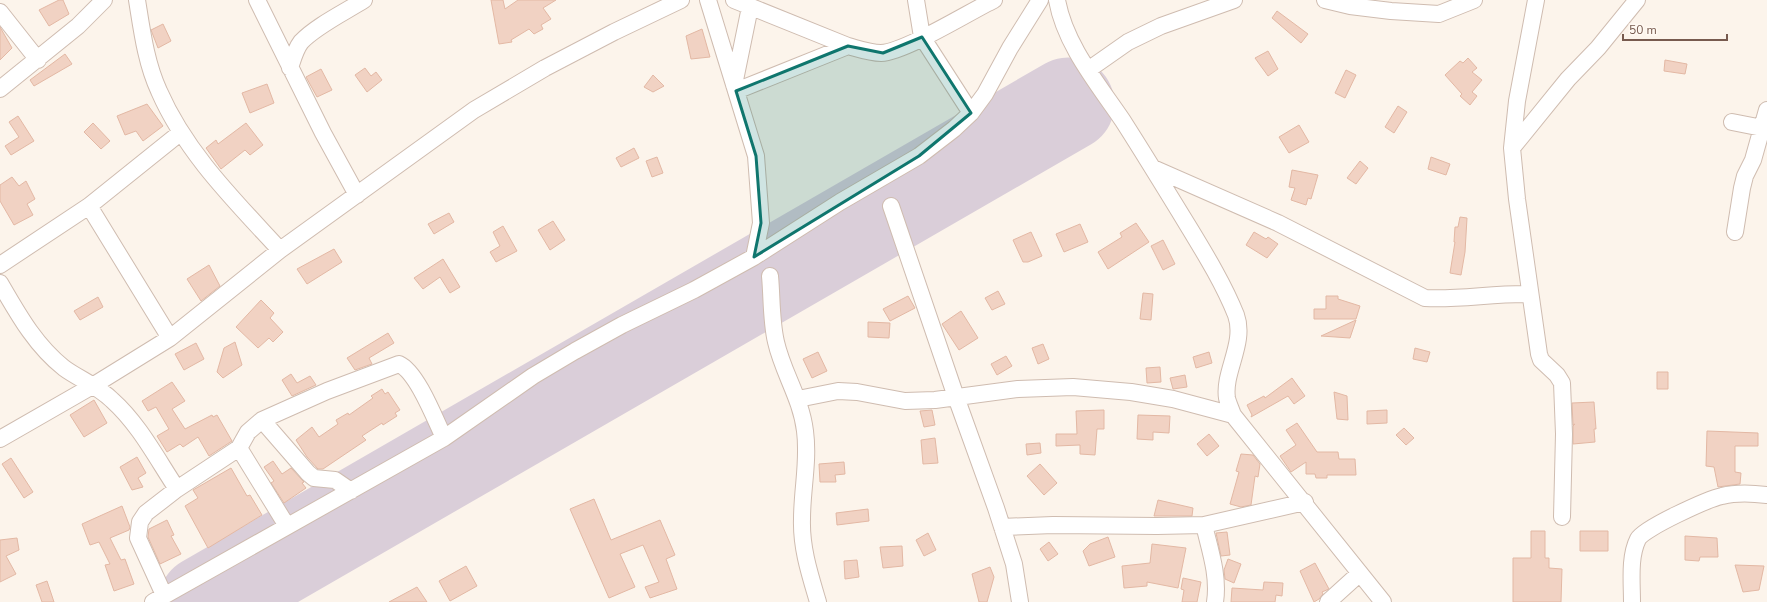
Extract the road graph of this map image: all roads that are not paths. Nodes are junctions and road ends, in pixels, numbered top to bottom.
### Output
1 (104, 0) edge
2 (137, 0) edge
3 (257, 0) edge
4 (364, 0) edge
5 (681, 0) edge
6 (708, 0) edge
7 (734, 0) edge
8 (916, 0) edge
9 (994, 0) edge
10 (1040, 0) edge
11 (1057, 0) edge
12 (1234, 0) edge
13 (1326, 0) edge
14 (1474, 0) edge
15 (1536, 0) edge
16 (1637, 0) edge
17 (1350, 3) edge
18 (750, 7) junction
19 (0, 12) edge
20 (922, 38) junction
21 (848, 46) junction
22 (38, 60) junction
23 (290, 68) junction
24 (1088, 70) junction
25 (735, 88) junction
26 (0, 89) edge
27 (1767, 110) edge
28 (971, 113) junction
29 (1732, 122) dead end
30 (1764, 128) edge
31 (180, 133) junction
32 (1512, 148) junction
33 (1153, 168) junction
34 (357, 195) junction
35 (89, 206) junction
36 (891, 206) dead end
37 (1735, 232) dead end
38 (280, 250) junction
39 (754, 257) junction
40 (0, 265) edge
41 (770, 276) dead end
42 (0, 282) edge
43 (1530, 294) junction
44 (170, 338) junction
45 (94, 385) junction
46 (956, 397) junction
47 (798, 399) junction
48 (1234, 415) junction
49 (262, 420) junction
50 (444, 438) junction
51 (0, 439) edge
52 (239, 448) junction
53 (177, 489) junction
54 (351, 491) junction
55 (1767, 495) edge
56 (1304, 502) junction
57 (1562, 517) dead end
58 (1204, 525) junction
59 (287, 526) junction
60 (1002, 527) junction
61 (1360, 574) junction
62 (158, 599) edge
63 (818, 602) edge
64 (1020, 602) edge
65 (1215, 602) edge
66 (1328, 602) edge
67 (1383, 602) edge
68 (1632, 602) edge

1 - 22 street
2 - 31 street
3 - 23 street
4 - 23 street
5 - 34 street
6 - 25 street
7 - 18 street
8 - 20 street
9 - 20 street
10 - 28 street
11 - 24 street
12 - 24 street
13 - 17 street
14 - 17 street
15 - 32 street
16 - 32 street
18 - 21 street
18 - 25 street
19 - 22 street
20 - 21 street
20 - 28 street
21 - 25 street
22 - 26 street
23 - 34 street
24 - 33 street
25 - 39 street
27 - 30 street
28 - 39 street
29 - 30 street
30 - 37 street
31 - 35 street
31 - 38 street
32 - 43 street
33 - 43 street
33 - 48 street
34 - 38 street
35 - 40 street
35 - 44 street
36 - 46 street
38 - 44 street
39 - 50 street
41 - 47 street
42 - 45 street
43 - 57 street
44 - 45 street
45 - 51 street
45 - 53 street
46 - 47 street
46 - 48 street
46 - 60 street
47 - 63 street
48 - 56 street
49 - 50 street
49 - 52 street
49 - 54 street
50 - 54 street
52 - 53 street
52 - 59 street
53 - 62 street
54 - 59 street
55 - 68 street
56 - 58 street
56 - 61 street
58 - 60 street
58 - 65 street
59 - 62 street
60 - 64 street
61 - 66 street
61 - 67 street

